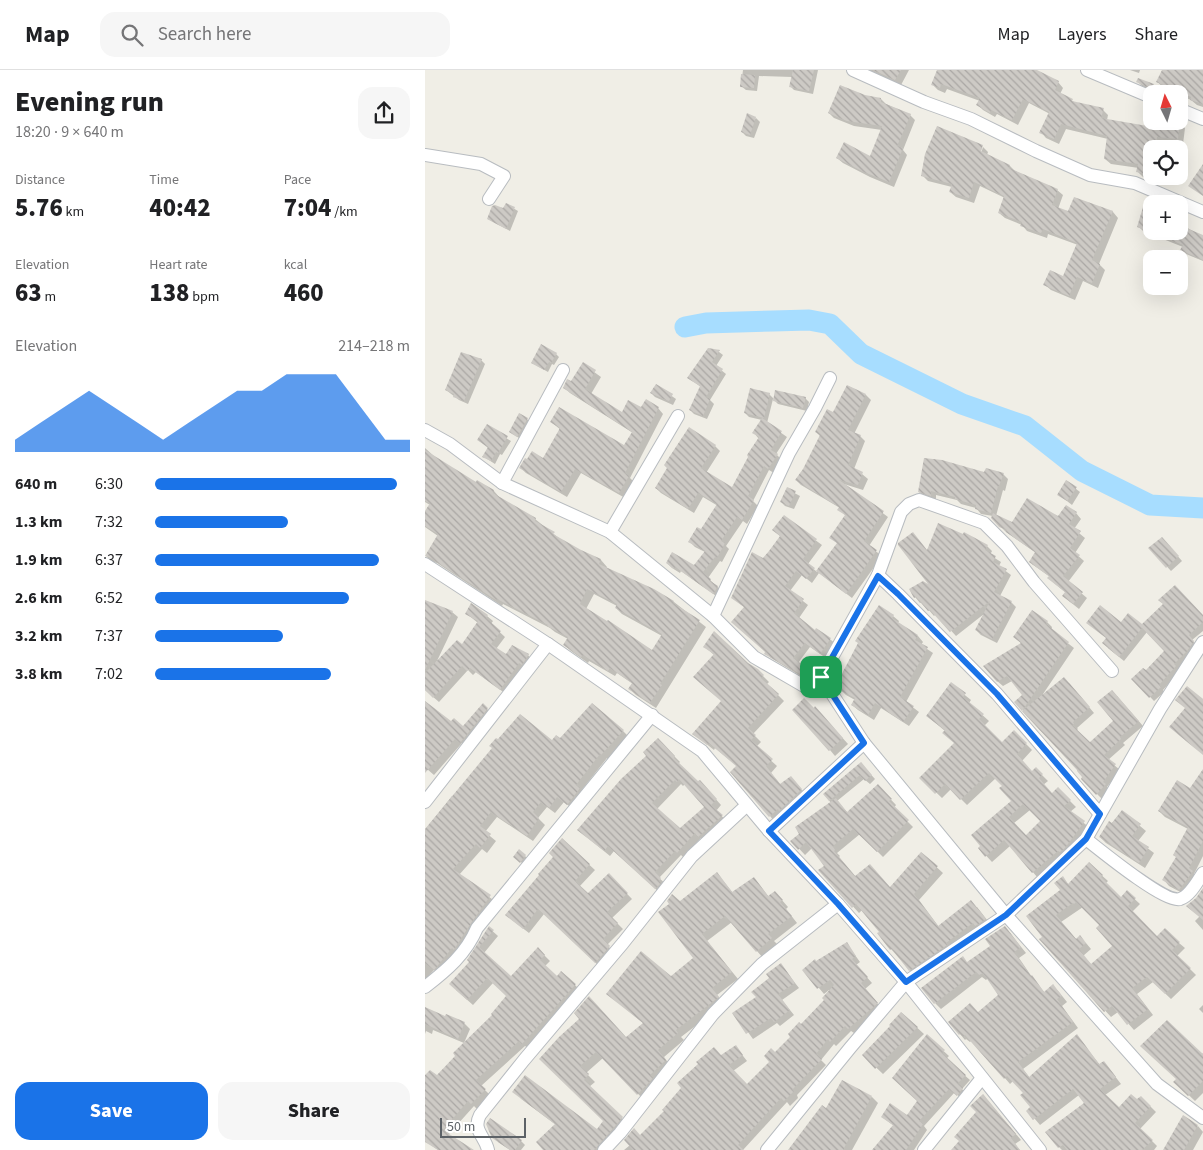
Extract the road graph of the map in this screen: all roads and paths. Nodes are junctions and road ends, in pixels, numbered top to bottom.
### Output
1 (853, 70) edge
2 (1087, 70) edge
3 (1143, 94) edge
4 (1188, 113) edge
5 (1203, 119) edge
6 (425, 155) edge
7 (489, 199) dead end
8 (1203, 212) edge
9 (563, 370) dead end
10 (830, 378) dead end
11 (678, 416) dead end
12 (425, 430) edge
13 (502, 483) junction
14 (610, 532) junction
15 (425, 564) edge
16 (878, 576) junction
17 (713, 616) junction
18 (1203, 642) edge
19 (548, 644) junction
20 (1113, 671) dead end
21 (821, 677) junction
22 (652, 716) junction
23 (864, 743) junction
24 (425, 802) edge
25 (747, 805) junction
26 (1100, 814) junction
27 (769, 831) junction
28 (1086, 839) junction
29 (1203, 873) edge
30 (838, 904) junction
31 (1006, 915) junction
32 (906, 982) junction
33 (425, 987) edge
34 (982, 1078) junction
35 (1203, 1118) edge
36 (488, 1150) edge
37 (604, 1150) edge
38 (767, 1150) edge
39 (924, 1150) edge
40 (1041, 1150) edge

1 - 8 street
2 - 3 street
4 - 5 street
6 - 7 street
9 - 13 street
10 - 17 street
11 - 14 street
12 - 13 street
13 - 14 street
14 - 17 street
15 - 19 street
16 - 20 street
16 - 21 street
16 - 26 street
17 - 21 street
18 - 26 street
19 - 22 street
19 - 24 street
21 - 23 street
22 - 25 street
22 - 33 street
23 - 27 street
23 - 31 street
25 - 27 street
25 - 36 street
26 - 28 street
27 - 30 street
28 - 29 street
28 - 31 street
30 - 32 street
30 - 37 street
31 - 32 street
31 - 35 street
32 - 34 street
32 - 38 street
34 - 39 street
34 - 40 street

